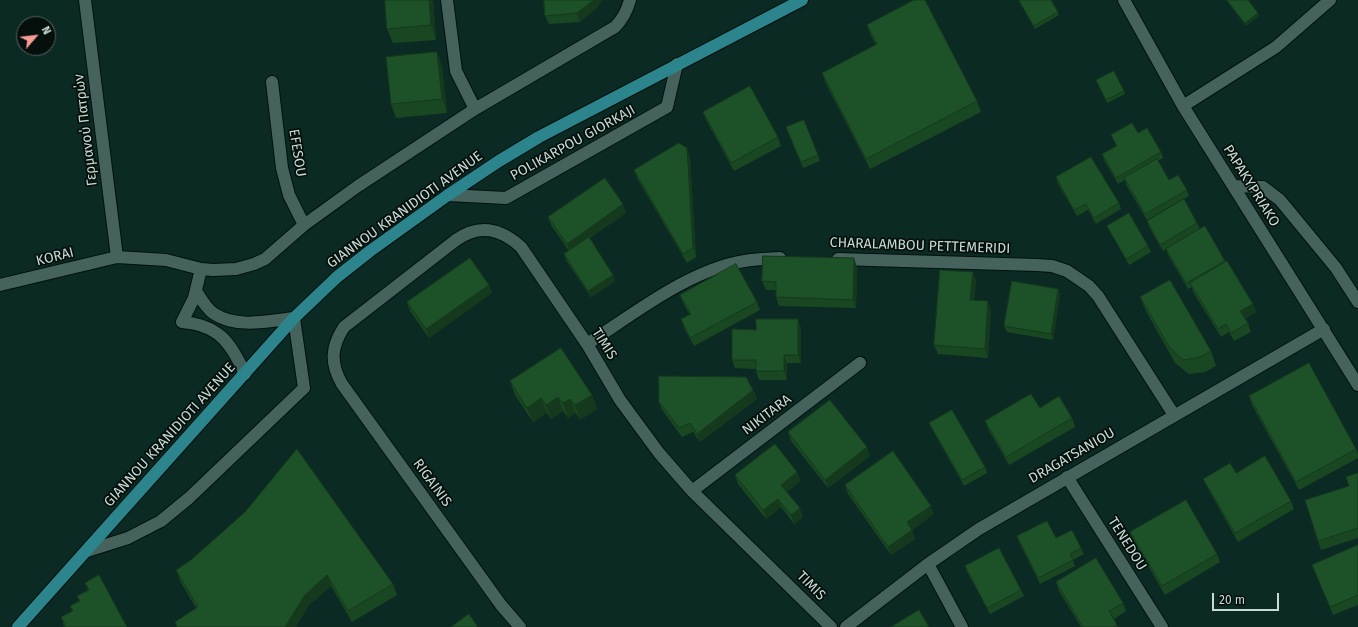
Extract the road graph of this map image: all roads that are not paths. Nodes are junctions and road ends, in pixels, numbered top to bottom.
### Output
1 (85, 0) edge
2 (447, 0) edge
3 (630, 0) edge
4 (802, 0) edge
5 (1124, 0) edge
6 (1330, 0) edge
7 (677, 64) junction
8 (272, 82) dead end
9 (1183, 106) junction
10 (475, 109) junction
11 (1233, 186) junction
12 (448, 194) junction
13 (304, 225) junction
14 (117, 257) junction
15 (790, 258) edge
16 (829, 259) edge
17 (201, 269) junction
18 (0, 285) edge
19 (196, 291) junction
20 (1358, 302) edge
21 (294, 318) junction
22 (1324, 329) junction
23 (587, 344) junction
24 (333, 350) joint
25 (860, 363) dead end
26 (246, 374) junction
27 (1358, 385) edge
28 (1174, 415) junction
29 (1067, 477) junction
30 (692, 491) junction
31 (87, 551) junction
32 (928, 564) junction
33 (24, 625) edge
34 (520, 627) edge
35 (831, 627) edge
36 (846, 627) edge
37 (962, 627) edge
38 (1162, 627) edge

1 - 14 street, Γερμανού Πατρών
2 - 10 street
3 - 10 street, KORAI
4 - 7 main road, GIANNOU KRANIDIOTI AVENUE
5 - 9 street, PAPAKYPRIAKO
6 - 9 street
7 - 12 main road, GIANNOU KRANIDIOTI AVENUE
7 - 12 street, POLIKARPOU GIORKAJI
8 - 13 street, EFESOU
9 - 11 street, PAPAKYPRIAKO
10 - 13 street, KORAI
11 - 20 street
11 - 22 street, PAPAKYPRIAKO
12 - 21 main road, GIANNOU KRANIDIOTI AVENUE
13 - 17 street, KORAI
14 - 17 street, KORAI
14 - 18 street, KORAI
15 - 23 street
16 - 28 street, CHARALAMBOU PETTEMERIDI
17 - 19 street
19 - 21 street
19 - 26 street
21 - 26 main road, GIANNOU KRANIDIOTI AVENUE
21 - 31 street
22 - 27 street, PAPAKYPRIAKO
22 - 28 street, DRAGATSANIOU
23 - 24 street, TIMIS
23 - 30 street, TIMIS
24 - 34 street, RIGAINIS
25 - 30 street, NIKITARA
26 - 31 main road, GIANNOU KRANIDIOTI AVENUE
28 - 29 street, DRAGATSANIOU
29 - 32 street, DRAGATSANIOU
29 - 38 street, TENEDOU
30 - 35 street, TIMIS
31 - 33 main road, GIANNOU KRANIDIOTI AVENUE
32 - 36 street, DRAGATSANIOU
32 - 37 street

